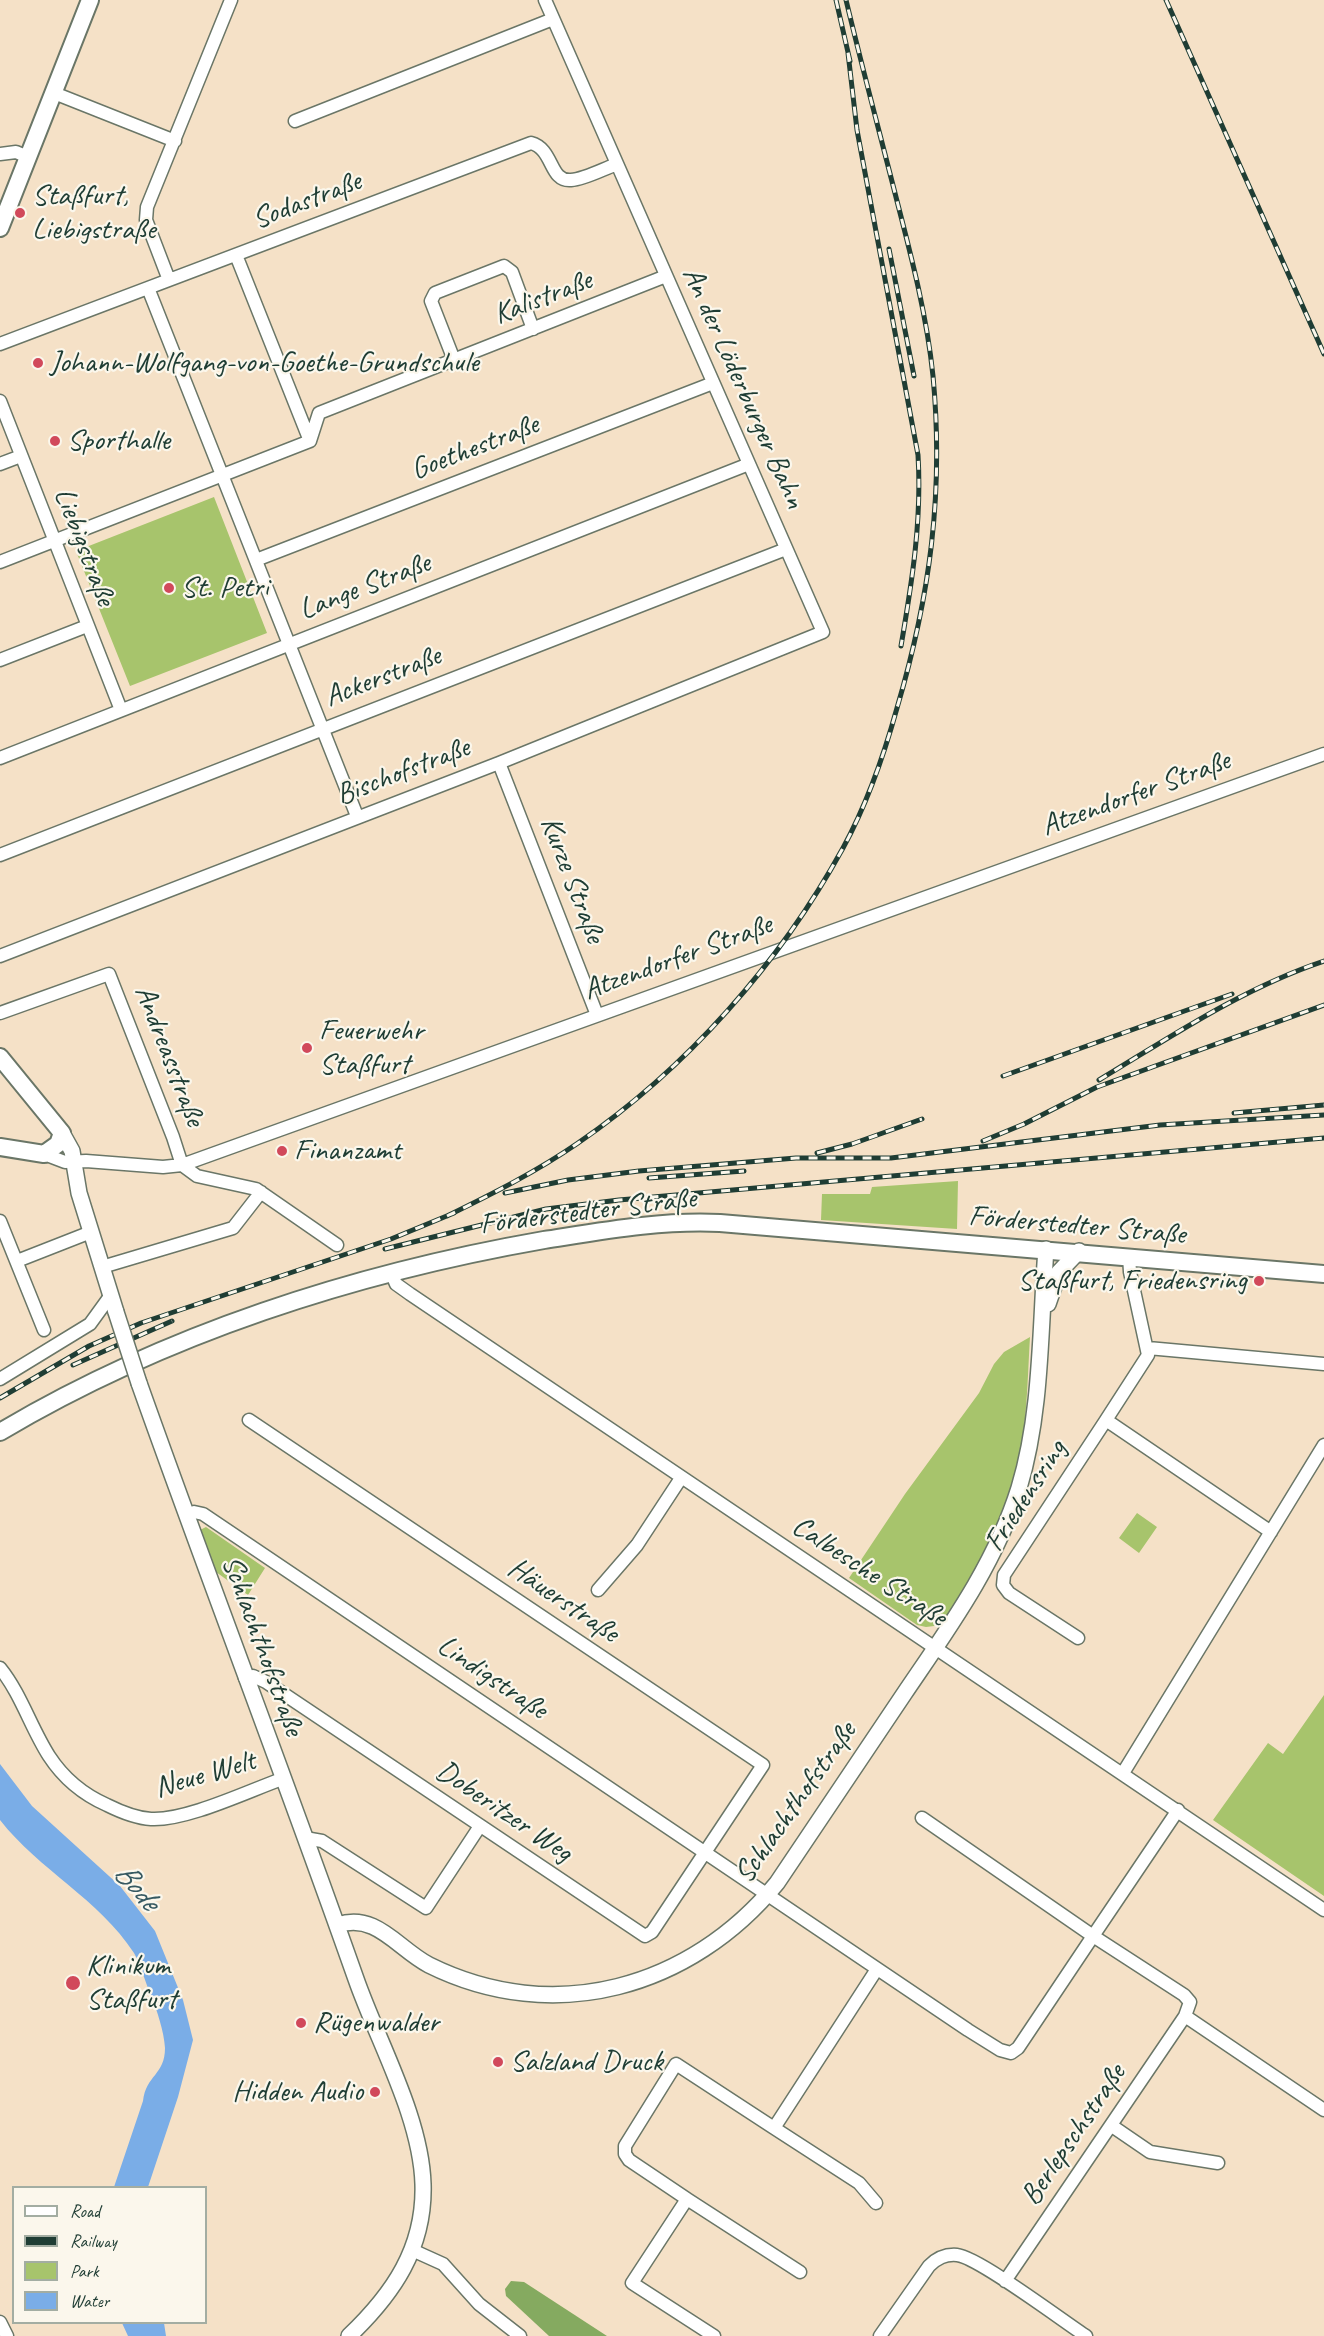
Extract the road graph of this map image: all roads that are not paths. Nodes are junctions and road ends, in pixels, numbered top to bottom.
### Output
1 (90, 0) edge
2 (231, 0) edge
3 (545, 0) edge
4 (553, 19) junction
5 (54, 93) junction
6 (295, 121) dead end
7 (175, 141) junction
8 (0, 154) edge
9 (28, 157) junction
10 (617, 164) junction
11 (0, 228) edge
12 (236, 255) junction
13 (666, 276) junction
14 (169, 280) junction
15 (148, 288) junction
16 (533, 329) junction
17 (0, 344) edge
18 (454, 360) junction
19 (713, 383) junction
20 (0, 401) edge
21 (310, 441) junction
22 (21, 456) junction
23 (0, 464) edge
24 (749, 464) junction
25 (222, 476) junction
26 (54, 541) junction
27 (786, 549) junction
28 (256, 560) junction
29 (0, 562) edge
30 (87, 626) junction
31 (823, 632) joint
32 (289, 644) junction
33 (0, 660) edge
34 (121, 710) junction
35 (322, 728) junction
36 (1324, 754) edge
37 (0, 758) edge
38 (499, 763) junction
39 (357, 816) junction
40 (0, 855) edge
41 (0, 957) edge
42 (0, 1013) edge
43 (597, 1015) junction
44 (0, 1057) edge
45 (62, 1133) junction
46 (0, 1147) edge
47 (44, 1154) junction
48 (74, 1162) junction
49 (182, 1165) junction
50 (261, 1192) junction
51 (0, 1221) edge
52 (91, 1232) junction
53 (337, 1245) dead end
54 (1046, 1249) junction
55 (1079, 1251) junction
56 (1129, 1256) junction
57 (17, 1261) junction
58 (102, 1267) junction
59 (391, 1272) junction
60 (1324, 1274) edge
61 (111, 1295) junction
62 (1042, 1310) junction
63 (44, 1330) dead end
64 (1148, 1348) junction
65 (1324, 1364) edge
66 (0, 1379) edge
67 (249, 1420) dead end
68 (1106, 1420) junction
69 (0, 1432) edge
70 (1324, 1445) edge
71 (681, 1478) junction
72 (186, 1515) junction
73 (1271, 1532) junction
74 (598, 1590) dead end
75 (1078, 1638) dead end
76 (936, 1647) junction
77 (0, 1668) edge
78 (245, 1678) junction
79 (1123, 1773) junction
80 (282, 1779) junction
81 (1178, 1810) junction
82 (922, 1818) dead end
83 (480, 1826) junction
84 (305, 1838) junction
85 (706, 1853) junction
86 (767, 1895) junction
87 (1324, 1910) edge
88 (338, 1925) junction
89 (1093, 1936) junction
90 (877, 1968) junction
91 (1185, 2016) junction
92 (1324, 2110) edge
93 (1112, 2126) junction
94 (774, 2128) junction
95 (1218, 2163) dead end
96 (687, 2199) junction
97 (876, 2203) dead end
98 (412, 2250) junction
99 (800, 2272) dead end
100 (1005, 2281) junction
101 (349, 2336) edge
102 (520, 2336) edge
103 (714, 2336) edge
104 (880, 2336) edge
105 (1086, 2336) edge

1 - 5 main road
2 - 7 street
3 - 4 street, An der Löderburger Bahn
4 - 6 street
4 - 10 street, An der Löderburger Bahn
5 - 7 street
5 - 9 main road
7 - 14 street
8 - 9 street
9 - 11 main road
10 - 12 street, Sodastraße
10 - 13 street, An der Löderburger Bahn
12 - 14 street, Sodastraße
12 - 21 street
13 - 16 street, Kalistraße
13 - 19 street, An der Löderburger Bahn
14 - 15 street, Sodastraße
15 - 17 street, Sodastraße
15 - 25 street
16 - 18 street, Kalistraße
16 - 18 street
18 - 21 street, Kalistraße
19 - 24 street, An der Löderburger Bahn
19 - 28 street, Goethestraße
20 - 22 street, Liebigstraße
21 - 25 street
22 - 23 street
22 - 26 street, Liebigstraße
24 - 27 street, An der Löderburger Bahn
24 - 32 street, Lange Straße
25 - 26 street
25 - 28 street
26 - 29 street
26 - 30 street, Liebigstraße
27 - 31 street, An der Löderburger Bahn
27 - 35 street, Ackerstraße
28 - 32 street
30 - 33 street
30 - 34 street, Liebigstraße
31 - 38 street, Bischofstraße
32 - 34 street, Lange Straße
32 - 35 street
34 - 37 street, Lange Straße
35 - 39 street
35 - 40 street, Ackerstraße
36 - 43 street, Atzendorfer Straße
38 - 39 street, Bischofstraße
38 - 43 street, Kurze Straße
39 - 41 street, Bischofstraße
42 - 49 street, Andreasstraße
43 - 49 street, Atzendorfer Straße
44 - 45 main road
45 - 47 main road
45 - 48 street
46 - 47 main road
47 - 48 street, Atzendorfer Straße
48 - 49 street, Atzendorfer Straße
48 - 52 street
49 - 50 street
50 - 53 street
50 - 58 street
51 - 57 street
52 - 57 street
52 - 58 street
54 - 55 main road, Förderstedter Straße
54 - 59 main road, Förderstedter Straße
54 - 62 street, Schlachthofstraße
55 - 56 main road, Förderstedter Straße
55 - 62 street, Schlachthofstraße
56 - 60 main road, Förderstedter Straße
56 - 64 street
57 - 63 street
58 - 61 street
59 - 69 main road, Förderstedter Straße
59 - 71 street, Calbesche Straße
61 - 66 street
61 - 72 street, Schlachthofstraße, bridge
62 - 76 street, Schlachthofstraße
64 - 65 street
64 - 68 street, Friedensring
67 - 85 street, Häuerstraße
68 - 73 street
68 - 75 street, Friedensring
70 - 73 street
71 - 74 street
71 - 76 street, Calbesche Straße
72 - 78 street, Schlachthofstraße
72 - 85 street, Lindigstraße
73 - 79 street
76 - 79 street, Calbesche Straße
76 - 86 street, Schlachthofstraße
77 - 80 street, Neue Welt
78 - 80 street, Schlachthofstraße
78 - 83 street, Doberitzer Weg
79 - 81 street, Calbesche Straße
80 - 84 street, Schlachthofstraße
81 - 87 street, Calbesche Straße
81 - 89 street
82 - 89 street
83 - 84 street
83 - 85 street, Doberitzer Weg
84 - 88 street, Schlachthofstraße
85 - 86 street, Lindigstraße
86 - 88 street, Schlachthofstraße
86 - 90 street, Lindigstraße
88 - 98 street, Schlachthofstraße
89 - 90 street, Lindigstraße
89 - 91 street
90 - 94 street
91 - 92 street
91 - 93 street, Berlepschstraße
93 - 95 street
93 - 100 street, Berlepschstraße
94 - 96 street
94 - 97 street
96 - 99 street
96 - 103 street
98 - 101 street, Schlachthofstraße
98 - 102 street
100 - 104 street
100 - 105 street

